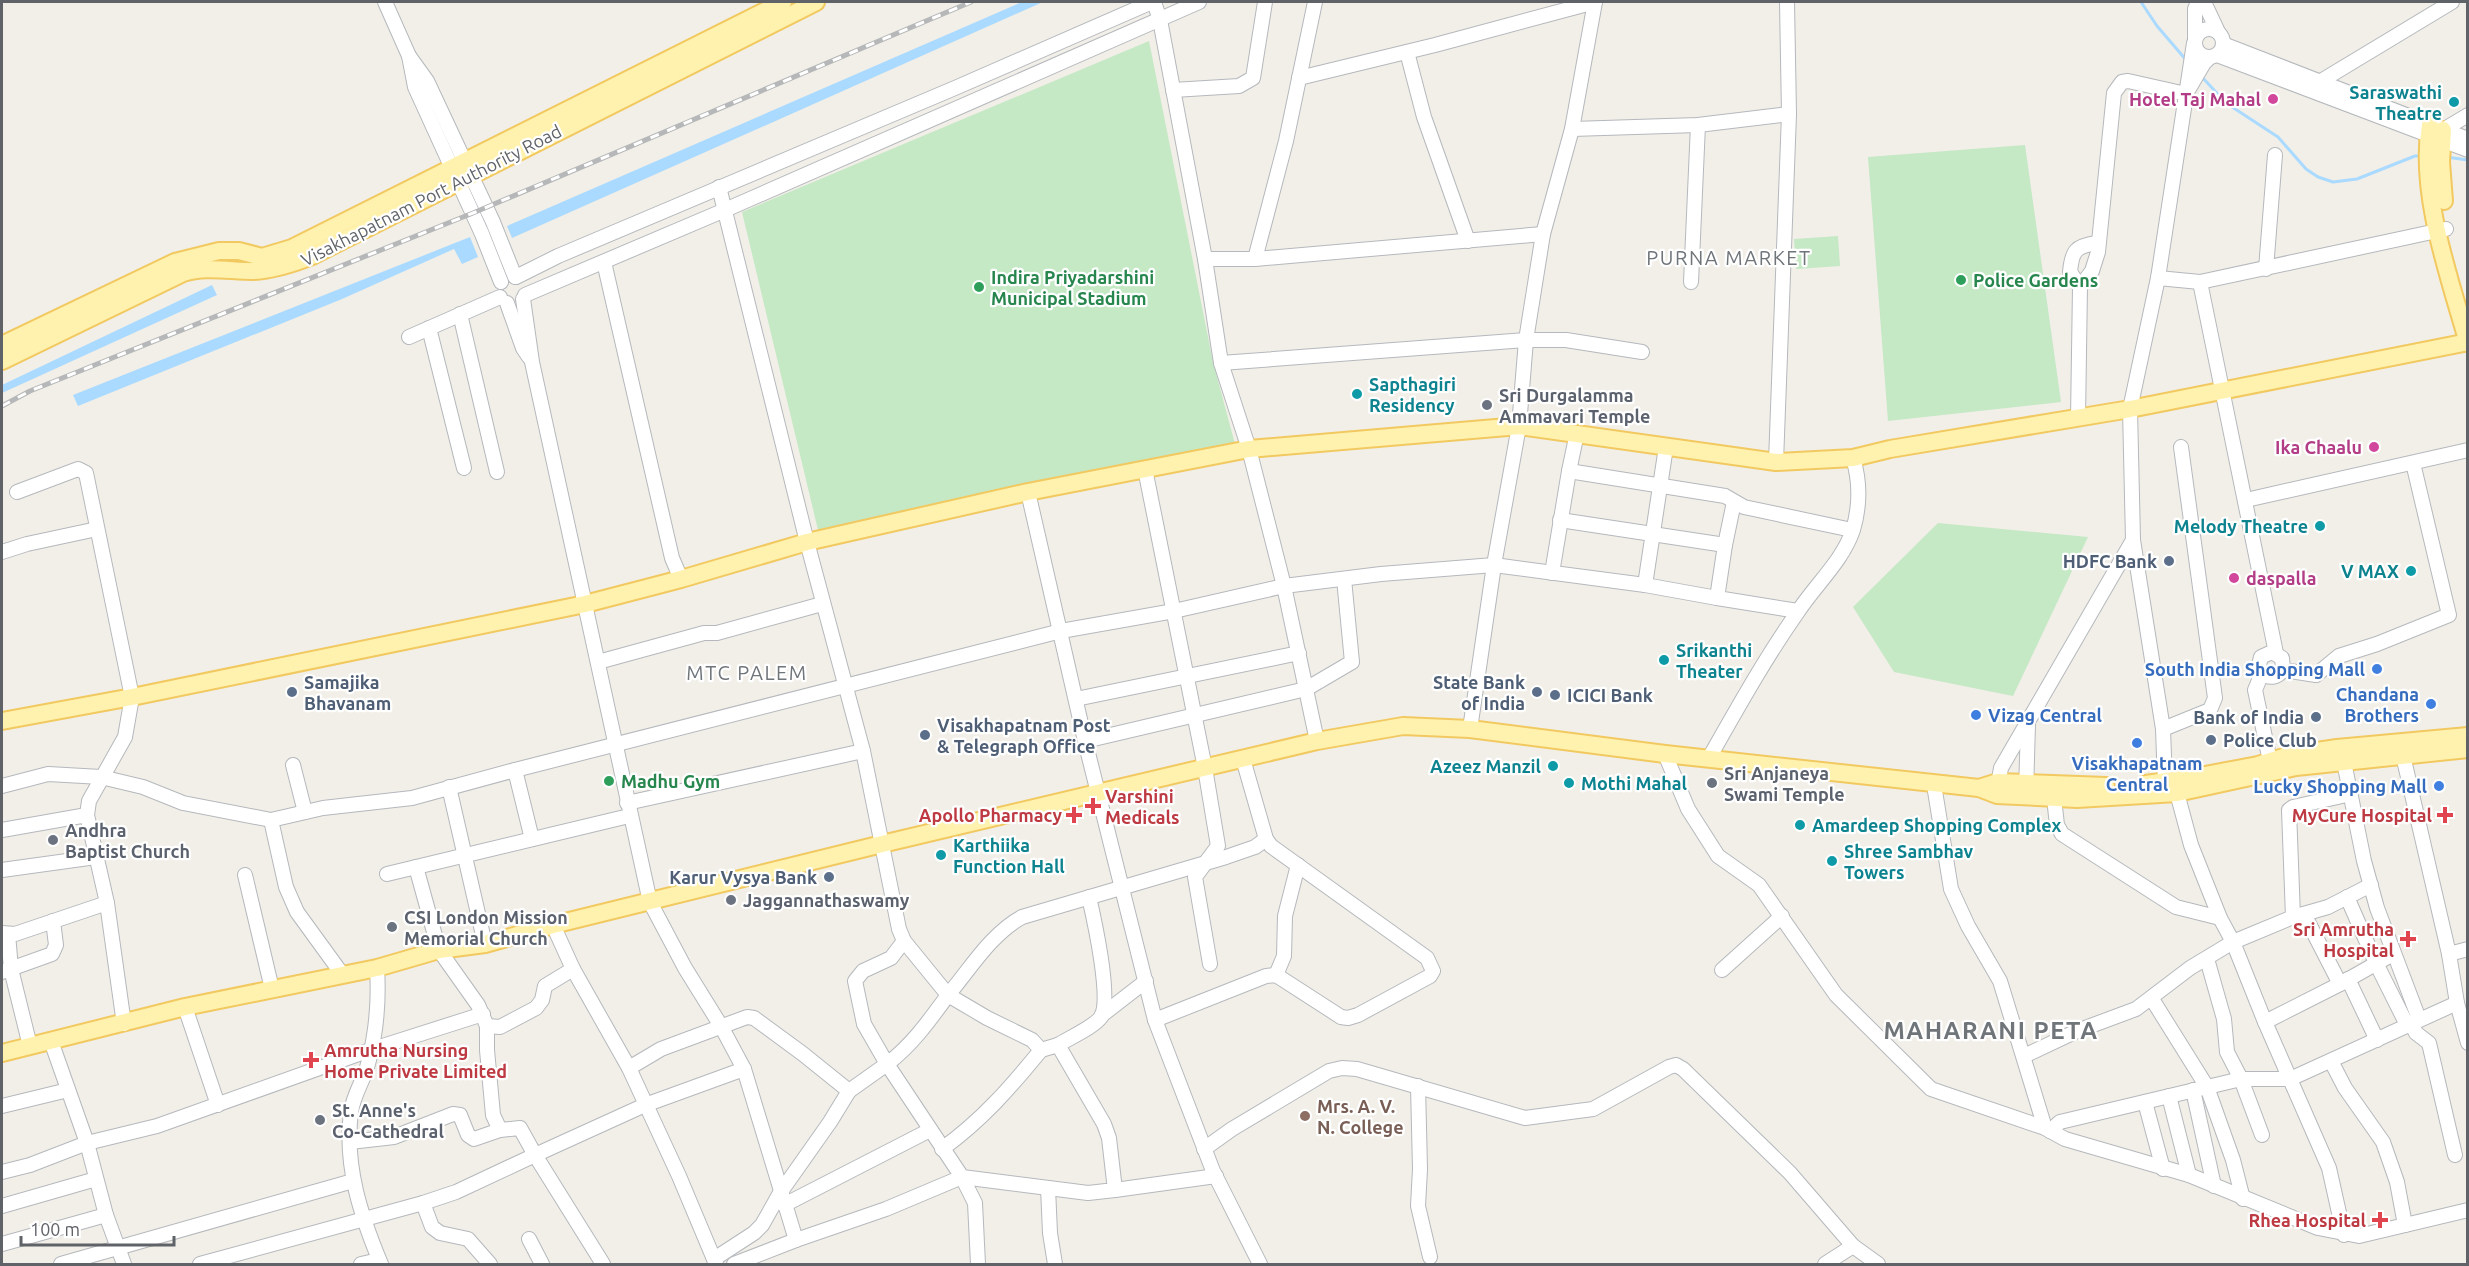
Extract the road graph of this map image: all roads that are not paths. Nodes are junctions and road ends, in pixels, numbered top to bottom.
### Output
1 (385, 2) edge
2 (783, 2) edge
3 (816, 2) edge
4 (1153, 2) edge
5 (1198, 2) edge
6 (1265, 2) edge
7 (1315, 2) edge
8 (1595, 2) edge
9 (1787, 2) edge
10 (2198, 2) edge
11 (2204, 2) edge
12 (2452, 2) edge
13 (1160, 20) junction
14 (2195, 40) junction
15 (2217, 47) junction
16 (1407, 52) junction
17 (1299, 78) junction
18 (2321, 81) junction
19 (1173, 90) junction
20 (2186, 93) junction
21 (1789, 114) junction
22 (2468, 115) edge
23 (1698, 125) junction
24 (1572, 129) junction
25 (2435, 133) junction
26 (2468, 139) edge
27 (2468, 150) edge
28 (2275, 155) dead end
29 (461, 172) junction
30 (719, 187) junction
31 (725, 210) junction
32 (2441, 230) junction
33 (1543, 234) junction
34 (1468, 241) junction
35 (2097, 243) junction
36 (1205, 259) junction
37 (1255, 259) junction
38 (604, 262) junction
39 (2266, 269) junction
40 (515, 277) junction
41 (2158, 278) junction
42 (501, 282) junction
43 (1691, 282) dead end
44 (2200, 282) junction
45 (2080, 287) junction
46 (524, 297) junction
47 (503, 300) junction
48 (2468, 306) edge
49 (460, 314) junction
50 (429, 328) junction
51 (409, 337) dead end
52 (1526, 340) junction
53 (2467, 342) edge
54 (2, 345) edge
55 (1642, 352) dead end
56 (2, 361) edge
57 (532, 362) junction
58 (1221, 363) junction
59 (2222, 391) junction
60 (2130, 409) junction
61 (2078, 418) junction
62 (1519, 426) junction
63 (1577, 433) junction
64 (1666, 447) junction
65 (2181, 447) dead end
66 (1249, 450) junction
67 (2468, 450) edge
68 (1853, 458) junction
69 (1776, 462) junction
70 (2413, 463) junction
71 (464, 468) dead end
72 (1145, 469) junction
73 (1569, 471) junction
74 (497, 472) dead end
75 (1658, 487) junction
76 (17, 492) dead end
77 (1028, 492) junction
78 (2246, 500) junction
79 (1734, 502) junction
80 (1560, 520) junction
81 (97, 530) junction
82 (1852, 530) junction
83 (1653, 534) junction
84 (2133, 540) junction
85 (807, 542) junction
86 (1725, 545) junction
87 (2, 552) edge
88 (1494, 565) junction
89 (1552, 573) junction
90 (681, 579) junction
91 (1344, 579) junction
92 (1645, 585) junction
93 (1284, 586) junction
94 (1717, 598) junction
95 (822, 603) junction
96 (585, 604) junction
97 (1174, 611) junction
98 (1798, 611) junction
99 (1061, 631) junction
100 (1299, 653) junction
101 (2276, 653) junction
102 (598, 662) junction
103 (2283, 670) junction
104 (2262, 673) junction
105 (1186, 676) junction
106 (844, 686) junction
107 (1306, 689) junction
108 (132, 698) junction
109 (1076, 699) junction
110 (1194, 715) junction
111 (2028, 719) junction
112 (2, 721) edge
113 (1470, 729) junction
114 (2163, 729) junction
115 (2468, 735) edge
116 (1084, 741) junction
117 (1317, 741) junction
118 (616, 744) junction
119 (2407, 748) junction
120 (2468, 748) edge
121 (863, 751) junction
122 (1665, 754) junction
123 (1709, 758) junction
124 (1243, 759) junction
125 (2270, 761) junction
126 (2344, 762) junction
127 (293, 765) dead end
128 (1205, 768) junction
129 (515, 770) junction
130 (101, 777) junction
131 (1934, 785) junction
132 (2, 786) edge
133 (449, 787) junction
134 (2171, 788) junction
135 (1997, 789) junction
136 (2026, 790) junction
137 (1099, 793) junction
138 (2351, 794) junction
139 (2054, 798) junction
140 (628, 810) junction
141 (304, 813) junction
142 (87, 815) junction
143 (271, 820) junction
144 (2, 830) edge
145 (532, 839) junction
146 (1266, 839) junction
147 (882, 844) junction
148 (464, 856) junction
149 (96, 857) junction
150 (1207, 861) junction
151 (1298, 865) junction
152 (416, 867) junction
153 (2, 870) edge
154 (387, 874) dead end
155 (245, 875) dead end
156 (2371, 885) junction
157 (1122, 886) junction
158 (1089, 897) junction
159 (2347, 897) junction
160 (107, 903) junction
161 (650, 903) junction
162 (1782, 916) junction
163 (2298, 916) junction
164 (2220, 918) junction
165 (53, 921) junction
166 (553, 925) junction
167 (5, 933) edge
168 (904, 941) junction
169 (2233, 942) junction
170 (485, 944) junction
171 (2468, 949) edge
172 (439, 950) junction
173 (2393, 954) junction
174 (2450, 954) junction
175 (2207, 959) junction
176 (2376, 963) junction
177 (1210, 964) dead end
178 (377, 968) junction
179 (573, 969) junction
180 (6, 970) edge
181 (1722, 970) dead end
182 (342, 974) junction
183 (1276, 975) junction
184 (1146, 981) junction
185 (2344, 982) junction
186 (272, 989) junction
187 (948, 995) junction
188 (2152, 999) junction
189 (2457, 1003) junction
190 (185, 1007) junction
191 (1102, 1016) junction
192 (485, 1020) junction
193 (1155, 1020) junction
194 (2265, 1022) junction
195 (2412, 1022) junction
196 (124, 1024) junction
197 (722, 1026) junction
198 (2377, 1040) junction
199 (51, 1041) junction
200 (2468, 1043) edge
201 (1058, 1045) junction
202 (30, 1046) junction
203 (370, 1050) junction
204 (1041, 1050) junction
205 (2, 1053) edge
206 (2024, 1056) junction
207 (2331, 1061) junction
208 (886, 1064) junction
209 (628, 1068) junction
210 (744, 1069) junction
211 (2241, 1079) junction
212 (2290, 1079) junction
213 (1418, 1086) junction
214 (2200, 1088) junction
215 (68, 1090) junction
216 (849, 1091) junction
217 (2169, 1096) junction
218 (2145, 1102) junction
219 (218, 1105) junction
220 (645, 1105) junction
221 (2, 1106) edge
222 (2047, 1129) junction
223 (500, 1130) junction
224 (930, 1130) junction
225 (2262, 1135) dead end
226 (350, 1142) junction
227 (87, 1143) junction
228 (942, 1149) junction
229 (1204, 1149) junction
230 (535, 1155) junction
231 (2455, 1155) dead end
232 (2163, 1169) junction
233 (2, 1172) edge
234 (2189, 1175) junction
235 (1216, 1176) junction
236 (962, 1177) junction
237 (96, 1179) junction
238 (353, 1181) junction
239 (2214, 1186) junction
240 (1048, 1188) junction
241 (1115, 1190) junction
242 (782, 1199) junction
243 (2242, 1199) junction
244 (423, 1203) junction
245 (2, 1206) edge
246 (2468, 1209) edge
247 (106, 1215) junction
248 (363, 1218) junction
249 (2405, 1225) junction
250 (2344, 1235) junction
251 (529, 1239) dead end
252 (796, 1240) junction
253 (2, 1244) edge
254 (1853, 1246) junction
255 (119, 1249) junction
256 (1430, 1257) dead end
257 (380, 1262) edge
258 (715, 1262) edge
259 (61, 1264) edge
260 (124, 1264) edge
261 (200, 1264) edge
262 (361, 1264) edge
263 (490, 1264) edge
264 (542, 1264) edge
265 (603, 1264) edge
266 (734, 1264) edge
267 (978, 1264) edge
268 (1055, 1264) edge
269 (1260, 1264) edge
270 (1825, 1264) edge
271 (1878, 1264) edge

1 - 29 street
2 - 29 main road, Visakhapatnam Port Authority Road
3 - 29 main road, Visakhapatnam Port Authority Road
4 - 13 street
4 - 30 street
5 - 13 street
6 - 19 street
7 - 17 street
8 - 16 street
8 - 24 street
9 - 21 street
10 - 14 street
11 - 15 street
12 - 18 street
13 - 19 street
13 - 31 street
14 - 15 street
14 - 15 street
14 - 20 street
15 - 18 street
15 - 20 street
15 - 25 street
16 - 17 street
16 - 34 street
17 - 37 street
18 - 25 street
19 - 36 street
20 - 35 street
20 - 41 street
21 - 23 street
21 - 69 street
22 - 25 street
23 - 24 street
23 - 43 street
24 - 33 street
25 - 26 street
25 - 27 street
25 - 32 main road
28 - 39 street
29 - 40 street
29 - 42 street
29 - 54 main road, Visakhapatnam Port Authority Road
29 - 56 main road, Visakhapatnam Port Authority Road
30 - 31 street
30 - 40 street
31 - 38 street
31 - 85 street
32 - 39 street
32 - 48 main road
32 - 53 main road
33 - 34 street
33 - 52 street
34 - 37 street
35 - 45 street
35 - 45 street
36 - 37 street
36 - 58 street
38 - 46 street
38 - 90 street
39 - 44 street
40 - 42 street
40 - 46 street
41 - 44 street
41 - 60 street
42 - 47 street
44 - 59 street
45 - 61 street
46 - 47 street
46 - 57 street
47 - 49 street
47 - 57 street
49 - 50 street
49 - 74 street
50 - 51 street
50 - 71 street
52 - 55 street
52 - 58 street
52 - 62 street
53 - 59 main road
57 - 96 street
58 - 66 street
59 - 60 main road
59 - 78 street
60 - 61 main road
60 - 84 street
61 - 68 main road
62 - 63 main road
62 - 66 main road
62 - 88 street
63 - 64 main road
63 - 73 street
64 - 69 main road
64 - 75 street
65 - 114 street
66 - 72 main road
66 - 93 street
67 - 70 street
68 - 69 main road
68 - 82 street
70 - 78 street
70 - 103 street
72 - 77 main road
72 - 97 street
73 - 75 street
73 - 80 street
75 - 79 street
75 - 83 street
76 - 81 street
77 - 85 main road
77 - 99 street
78 - 101 street
79 - 82 street
79 - 86 street
80 - 83 street
80 - 89 street
81 - 87 street
81 - 108 street
82 - 98 street
83 - 86 street
83 - 92 street
84 - 111 street
84 - 114 street
85 - 90 main road
85 - 95 street
86 - 94 street
88 - 89 street
88 - 91 street
88 - 113 street
89 - 92 street
90 - 96 main road
91 - 93 street
91 - 107 street
92 - 94 street
93 - 97 street
93 - 100 street
94 - 98 street
95 - 102 street
95 - 106 street
96 - 102 street
96 - 108 main road
97 - 99 street
97 - 105 street
98 - 123 street
99 - 106 street
99 - 109 street
100 - 105 street
100 - 107 street
101 - 103 street
101 - 104 street
102 - 118 street
103 - 104 street
104 - 125 street
105 - 109 street
105 - 110 street
106 - 118 street
106 - 121 street
107 - 110 street
107 - 117 street
108 - 112 main road
108 - 130 street
109 - 116 street
110 - 116 street
110 - 128 street
111 - 135 street
111 - 136 street
113 - 117 main road
113 - 122 main road
114 - 134 street
115 - 119 main road
116 - 137 street
117 - 124 main road
118 - 129 street
118 - 140 street
119 - 120 main road
119 - 125 main road
119 - 126 main road
119 - 174 street
121 - 140 street
121 - 147 street
122 - 123 main road
122 - 162 street
123 - 131 main road
124 - 128 main road
124 - 146 street
125 - 134 main road
126 - 134 main road
126 - 138 street
127 - 141 street
128 - 137 main road
128 - 150 street
129 - 133 street
129 - 145 street
130 - 132 street
130 - 142 street
130 - 143 street
131 - 135 main road
131 - 206 street
133 - 141 street
133 - 148 street
134 - 136 main road
134 - 139 main road
134 - 164 street
135 - 136 main road
136 - 139 main road
137 - 147 main road
137 - 157 street
138 - 156 street
138 - 163 street
139 - 164 street
140 - 145 street
140 - 161 street
141 - 143 street
142 - 144 street
142 - 149 street
143 - 182 street
145 - 148 street
146 - 150 street
146 - 151 street
147 - 161 main road
147 - 168 street
148 - 152 street
148 - 170 street
149 - 153 street
149 - 160 street
150 - 157 street
150 - 177 street
151 - 183 street
151 - 183 street
152 - 154 street
152 - 172 street
155 - 186 street
156 - 159 street
156 - 173 street
157 - 158 street
157 - 184 street
158 - 187 street
158 - 191 street
159 - 163 street
159 - 176 street
160 - 165 street
160 - 196 street
161 - 166 main road
161 - 197 street
162 - 181 street
162 - 222 street
163 - 169 street
163 - 185 street
164 - 169 street
165 - 167 street
165 - 180 street
166 - 170 main road
166 - 179 street
167 - 180 street
168 - 187 street
168 - 208 street
169 - 175 street
169 - 194 street
170 - 172 main road
171 - 174 street
172 - 178 main road
172 - 192 street
173 - 176 street
173 - 195 street
174 - 189 street
175 - 188 street
175 - 211 street
176 - 185 street
176 - 195 street
178 - 182 main road
178 - 203 street
179 - 192 street
179 - 209 street
180 - 202 street
182 - 186 main road
183 - 193 street
184 - 191 street
184 - 193 street
185 - 194 street
185 - 198 street
186 - 190 main road
187 - 204 street
187 - 208 street
188 - 206 street
188 - 214 street
189 - 195 street
189 - 200 street
190 - 196 main road
190 - 219 street
191 - 201 street
192 - 203 street
192 - 223 street
193 - 229 street
194 - 212 street
195 - 198 street
195 - 231 street
196 - 199 main road
197 - 209 street
197 - 210 street
197 - 216 street
198 - 207 street
199 - 202 main road
199 - 215 street
201 - 204 street
201 - 241 street
202 - 205 main road
203 - 219 street
203 - 226 street
204 - 228 street
206 - 222 street
207 - 212 street
207 - 249 street
208 - 216 street
208 - 224 street
209 - 220 street
210 - 220 street
210 - 242 street
211 - 212 street
211 - 214 street
211 - 225 street
212 - 250 street
213 - 229 street
213 - 254 street
213 - 256 street
214 - 217 street
214 - 239 street
214 - 243 street
215 - 221 street
215 - 227 street
216 - 242 street
217 - 218 street
217 - 234 street
218 - 222 street
218 - 232 street
219 - 227 street
220 - 230 street
220 - 258 street
222 - 232 street
223 - 226 street
223 - 230 street
224 - 228 street
224 - 242 street
226 - 238 street
227 - 233 street
227 - 237 street
228 - 236 street
229 - 235 street
230 - 244 street
230 - 265 street
232 - 234 street
234 - 239 street
235 - 241 street
235 - 269 street
236 - 240 street
236 - 252 street
236 - 267 street
237 - 245 street
237 - 247 street
238 - 248 street
238 - 255 street
239 - 243 street
240 - 241 street
240 - 268 street
242 - 252 street
242 - 258 street
243 - 250 street
244 - 248 street
244 - 263 street
246 - 249 street
247 - 253 street
247 - 255 street
248 - 257 street
248 - 261 street
249 - 250 street
251 - 264 street
252 - 266 street
254 - 270 street
254 - 271 street
255 - 259 street
255 - 260 street
257 - 262 street

